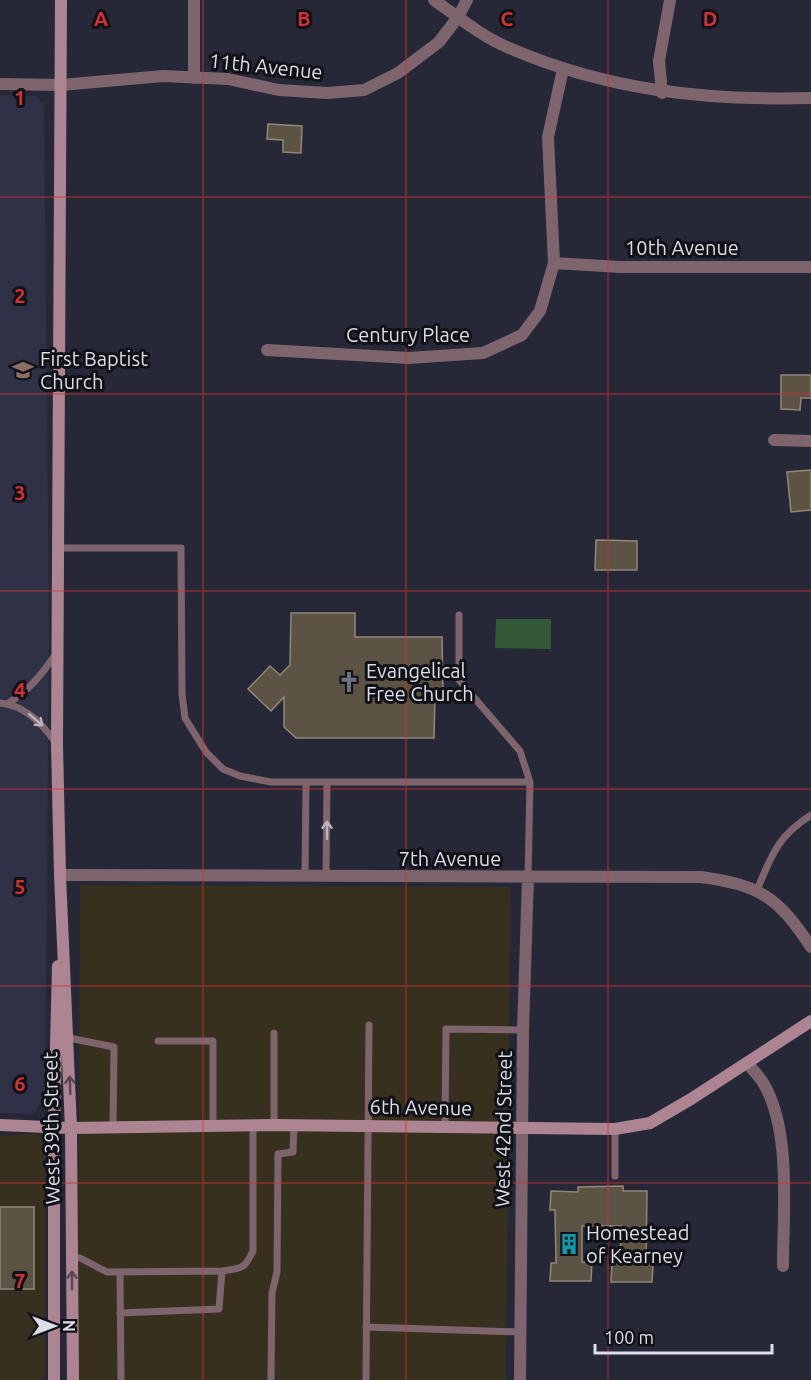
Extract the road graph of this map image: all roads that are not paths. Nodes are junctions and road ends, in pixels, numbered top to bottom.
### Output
1 (61, 0) edge
2 (194, 0) edge
3 (434, 0) edge
4 (467, 0) edge
5 (670, 0) edge
6 (458, 17) junction
7 (563, 69) junction
8 (194, 78) junction
9 (0, 84) edge
10 (61, 85) junction
11 (662, 93) junction
12 (811, 98) edge
13 (554, 264) junction
14 (811, 267) edge
15 (267, 350) dead end
16 (774, 440) dead end
17 (811, 441) edge
18 (58, 548) junction
19 (459, 615) dead end
20 (58, 652) junction
21 (3, 704) edge
22 (57, 745) junction
23 (530, 782) junction
24 (306, 783) junction
25 (327, 783) junction
26 (811, 815) edge
27 (60, 875) junction
28 (305, 876) junction
29 (326, 876) junction
30 (528, 878) junction
31 (757, 890) junction
32 (811, 947) edge
33 (811, 1021) edge
34 (369, 1025) dead end
35 (523, 1030) junction
36 (274, 1033) dead end
37 (69, 1038) junction
38 (158, 1041) dead end
39 (747, 1063) junction
40 (0, 1125) edge
41 (274, 1125) junction
42 (213, 1126) junction
43 (253, 1126) junction
44 (294, 1126) junction
45 (370, 1126) junction
46 (445, 1126) junction
47 (54, 1128) junction
48 (71, 1128) junction
49 (113, 1128) junction
50 (522, 1129) junction
51 (615, 1129) junction
52 (615, 1176) dead end
53 (72, 1257) junction
54 (783, 1266) dead end
55 (222, 1271) junction
56 (120, 1272) junction
57 (120, 1313) junction
58 (366, 1327) junction
59 (520, 1332) junction
60 (54, 1380) edge
61 (73, 1380) edge
62 (121, 1380) edge
63 (271, 1380) edge
64 (366, 1380) edge
65 (520, 1380) edge

1 - 10 main road, West 39th Street
2 - 8 street
3 - 6 street
4 - 6 street, 11th Avenue
5 - 11 street
6 - 7 street
6 - 8 street, 11th Avenue
7 - 11 street
7 - 13 street, Century Place
8 - 10 street, 11th Avenue
9 - 10 street, 11th Avenue
10 - 18 main road, West 39th Street
11 - 12 street
13 - 14 street, 10th Avenue
13 - 15 street, Century Place
16 - 17 street
18 - 20 main road, West 39th Street
18 - 24 lane
19 - 23 lane
20 - 21 lane
20 - 22 main road, West 39th Street
21 -> 22 lane
22 - 27 main road, West 39th Street
23 - 25 lane
23 - 30 lane
24 - 25 lane
24 - 28 lane
29 -> 25 lane
26 - 31 lane
27 - 28 street, 7th Avenue
27 - 37 main road, West 39th Street
27 - 47 main road, West 39th Street
28 - 29 street, 7th Avenue
29 - 30 street, 7th Avenue
30 - 31 street, 7th Avenue
30 - 35 street, West 42nd Street
31 - 32 street, 7th Avenue
33 - 39 main road, 6th Avenue
34 - 45 lane
35 - 46 lane
35 - 50 street, West 42nd Street
36 - 41 lane
48 -> 37 main road, West 39th Street
37 - 49 lane
38 - 42 lane
39 - 51 main road, 6th Avenue
39 - 54 street
40 - 47 main road, 6th Avenue
41 - 43 main road, 6th Avenue
41 - 44 main road, 6th Avenue
42 - 43 main road, 6th Avenue
42 - 49 main road, 6th Avenue
43 - 55 lane
44 - 45 main road, 6th Avenue
44 - 63 lane
45 - 46 main road, 6th Avenue
45 - 58 lane
46 - 50 main road, 6th Avenue
47 - 48 main road, 6th Avenue
47 - 60 main road, West 39th Street
48 - 49 main road, 6th Avenue
48 - 53 main road, West 39th Street
50 - 51 main road, 6th Avenue
50 - 59 street, West 42nd Street
51 - 52 lane
53 - 56 lane
61 -> 53 main road, West 39th Street
55 - 56 lane
55 - 57 lane
56 - 57 lane
57 - 62 lane
58 - 59 lane
58 - 64 lane
59 - 65 street, West 42nd Street

